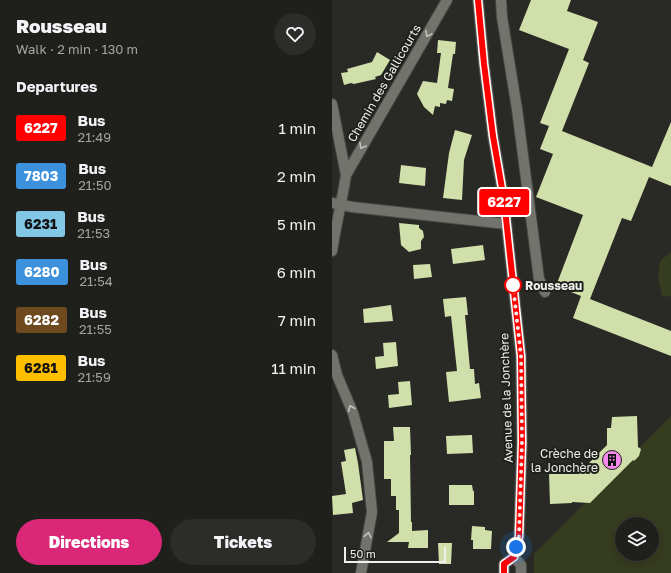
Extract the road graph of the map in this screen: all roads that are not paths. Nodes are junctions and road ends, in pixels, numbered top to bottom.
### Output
1 (447, 0) edge
2 (478, 0) edge
3 (501, 0) edge
4 (332, 104) edge
5 (346, 175) junction
6 (336, 204) edge
7 (506, 224) junction
8 (332, 251) edge
9 (545, 292) dead end
10 (332, 355) edge
11 (334, 377) edge
12 (514, 557) junction
13 (361, 573) edge
14 (504, 573) edge
15 (521, 573) edge

1 -> 5 street, Chemin des Gallicourts
2 - 7 street, Avenue de la Jonchère
3 - 9 street
4 - 5 street
5 - 6 street, Chemin des Gallicourts
6 - 7 street
6 - 8 street, Chemin des Gallicourts
7 - 12 street, Avenue de la Jonchère
10 - 11 street
13 -> 11 street
12 - 14 street, Avenue de la Jonchère
12 - 15 street

